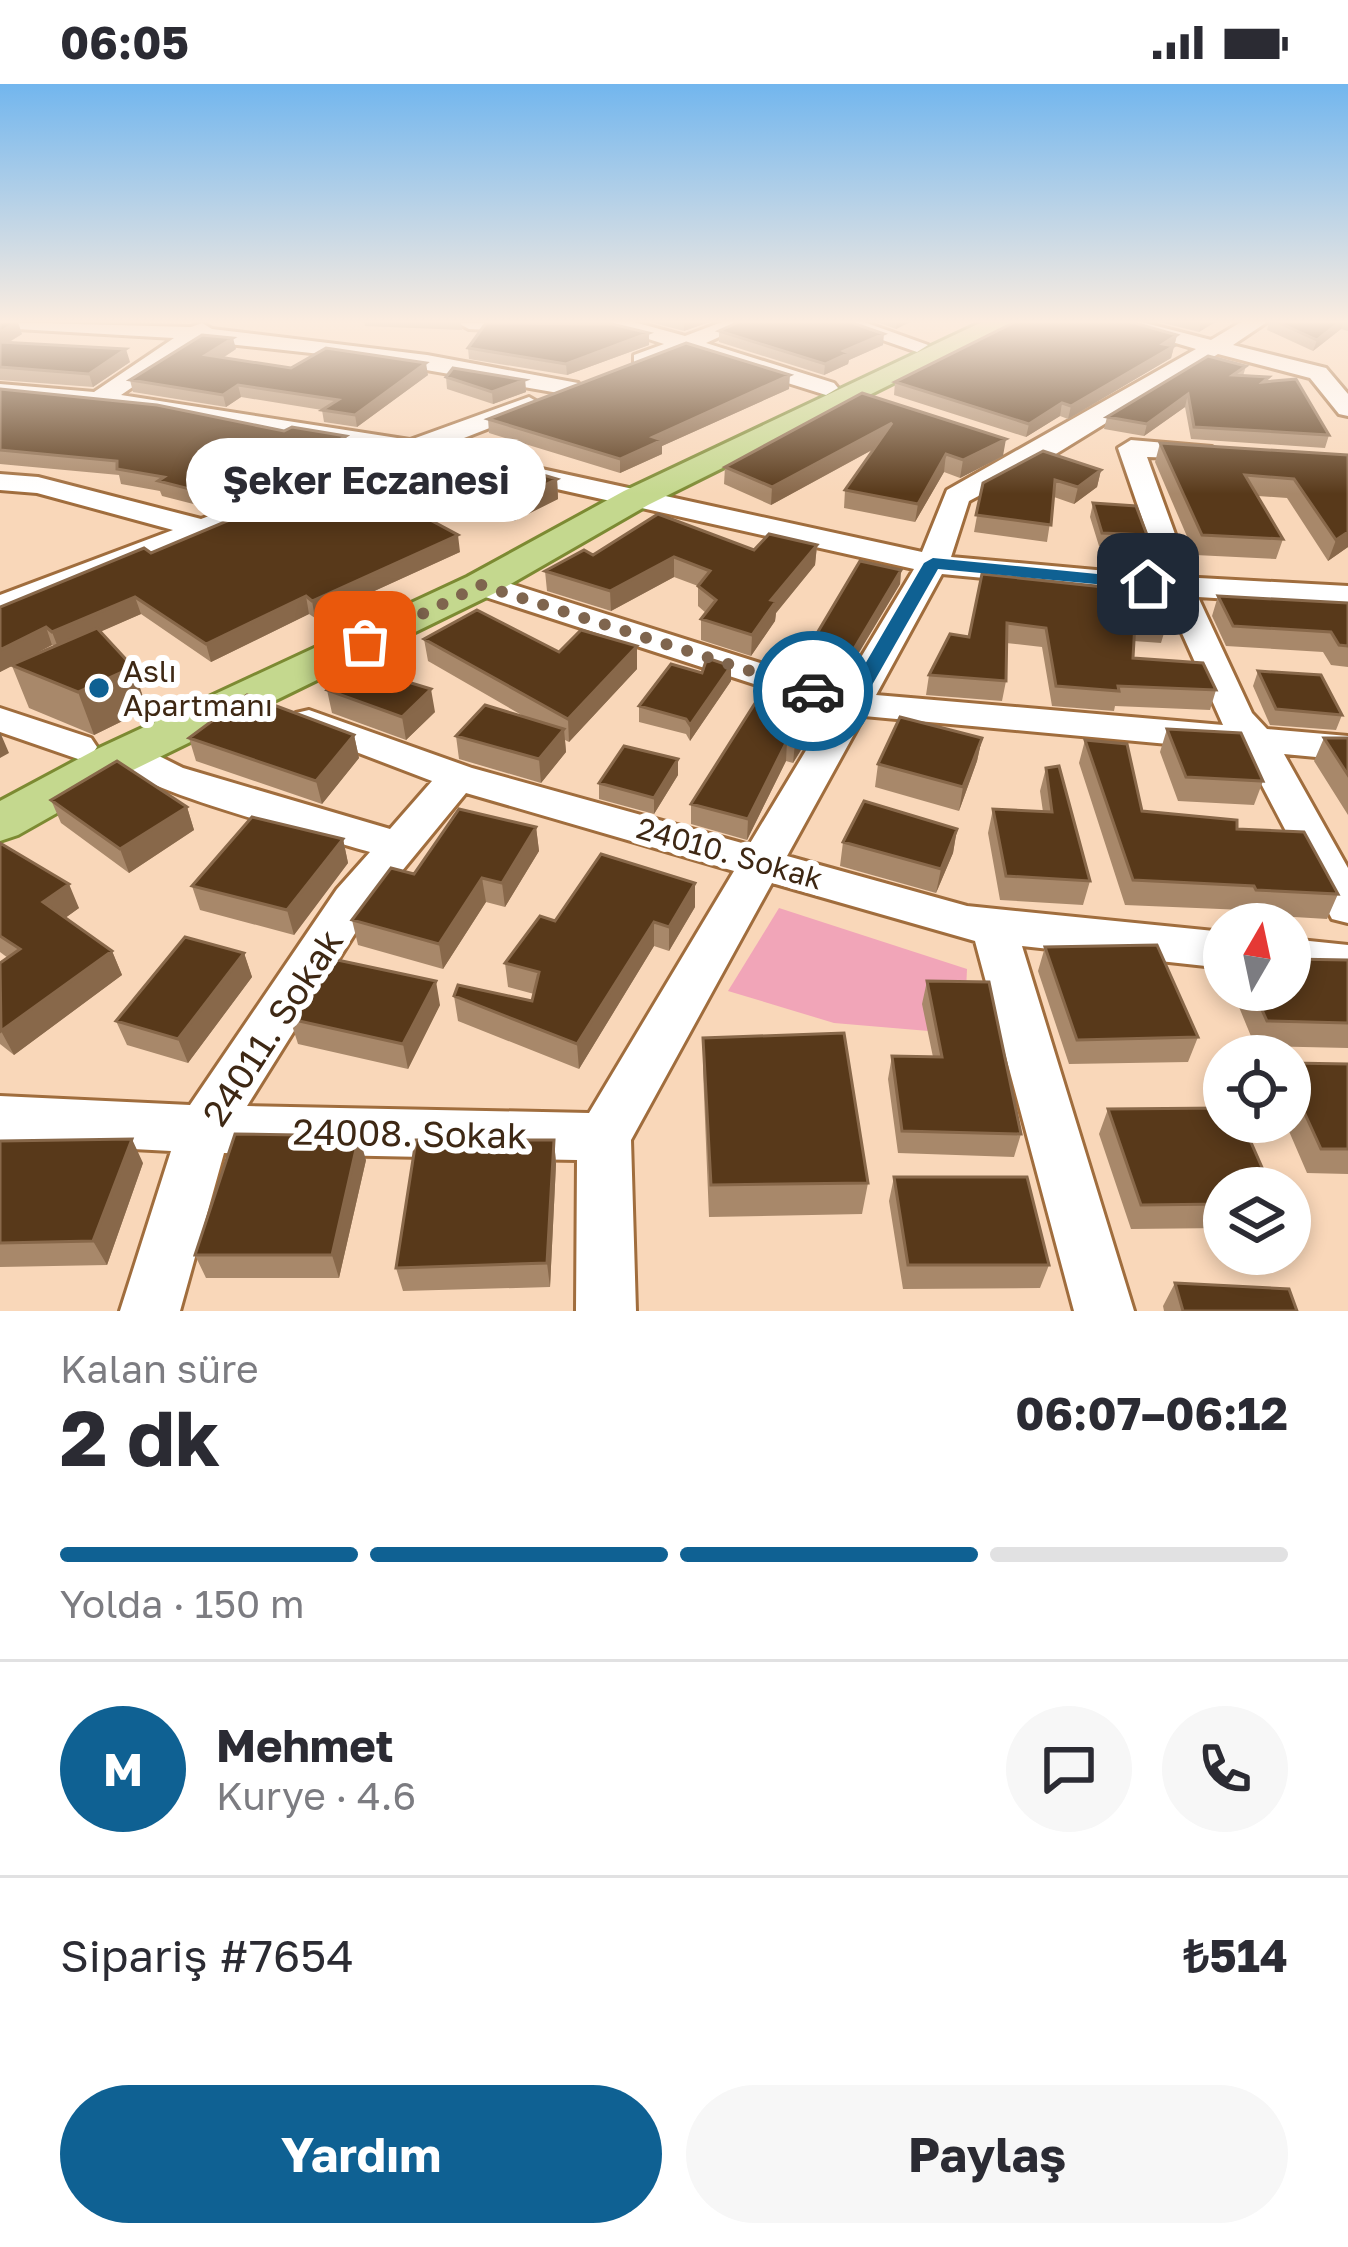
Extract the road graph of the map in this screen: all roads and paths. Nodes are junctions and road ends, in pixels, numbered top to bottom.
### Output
1 (129, 379) edge
2 (546, 379) edge
3 (802, 379) edge
4 (859, 379) edge
5 (867, 379) edge
6 (1160, 379) edge
7 (1323, 379) edge
8 (0, 391) edge
9 (839, 391) junction
10 (100, 399) junction
11 (894, 407) edge
12 (1348, 409) edge
13 (1076, 431) junction
14 (996, 441) edge
15 (1131, 448) junction
16 (411, 449) junction
17 (1037, 454) junction
18 (1240, 455) edge
19 (0, 482) edge
20 (1145, 489) junction
21 (621, 495) junction
22 (204, 529) junction
23 (935, 555) junction
24 (1175, 578) junction
25 (1348, 578) edge
26 (481, 585) junction
27 (1348, 596) edge
28 (0, 606) edge
29 (250, 699) junction
30 (852, 704) junction
31 (0, 718) edge
32 (1258, 742) junction
33 (78, 747) junction
34 (1348, 748) edge
35 (124, 755) junction
36 (458, 777) junction
37 (0, 792) edge
38 (0, 824) edge
39 (400, 846) junction
40 (761, 861) junction
41 (1348, 907) edge
42 (993, 925) junction
43 (1203, 948) edge
44 (1311, 959) edge
45 (1348, 963) edge
46 (0, 1119) edge
47 (204, 1130) junction
48 (604, 1137) junction
49 (150, 1311) edge
50 (606, 1311) edge
51 (1104, 1311) edge

1 - 10 street
2 - 16 street
3 - 9 street
4 - 9 main road
5 - 9 main road
6 - 13 street
7 - 12 street
8 - 10 street
9 - 11 street
9 - 21 main road
10 - 16 street
13 - 15 street
13 - 17 street
14 - 17 street
15 - 18 street
15 - 20 street
16 - 21 street
16 - 22 street
17 - 20 street
17 - 23 street
19 - 22 street
20 - 24 street
21 - 23 street
21 - 26 main road
21 - 33 main road
22 - 28 street
23 - 24 street
23 - 30 street
24 - 25 street
24 - 27 street
24 - 32 street
26 - 29 main road
26 - 30 street
29 - 35 main road
29 - 36 street, 24010. Sokak
30 - 32 street
30 - 40 street
31 - 33 street
32 - 34 street
32 - 41 street
33 - 37 main road
35 - 38 main road
35 - 39 street
36 - 39 street, 24011. Sokak
36 - 40 street, 24010. Sokak
39 - 47 street, 24011. Sokak
40 - 42 street, 24010. Sokak
40 - 48 street
42 - 43 street, 24010. Sokak
42 - 51 street
44 - 45 street
46 - 47 street, 24008. Sokak
47 - 48 street, 24008. Sokak
47 - 49 street, 24011. Sokak
48 - 50 street

